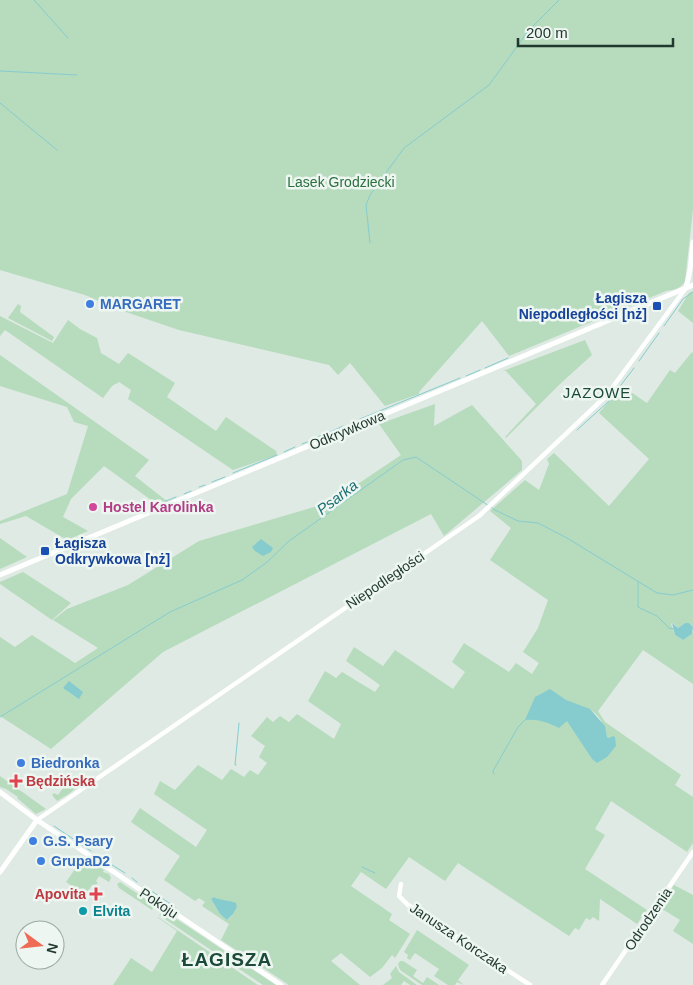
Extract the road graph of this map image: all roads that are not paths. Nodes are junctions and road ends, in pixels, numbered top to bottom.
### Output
1 (693, 242) edge
2 (693, 285) edge
3 (686, 288) junction
4 (0, 575) edge
5 (0, 792) edge
6 (37, 820) junction
7 (693, 852) edge
8 (0, 872) edge
9 (401, 884) dead end
10 (281, 985) edge
11 (530, 985) edge
12 (603, 985) edge

1 - 3 street
2 - 3 street, Odkrywkowa
3 - 4 street, Odkrywkowa
3 - 6 street, Niepodległości
5 - 6 street, Pokoju
6 - 8 street
6 - 10 street, Pokoju
7 - 12 street, Odrodzenia
9 - 11 street, Janusza Korczaka

